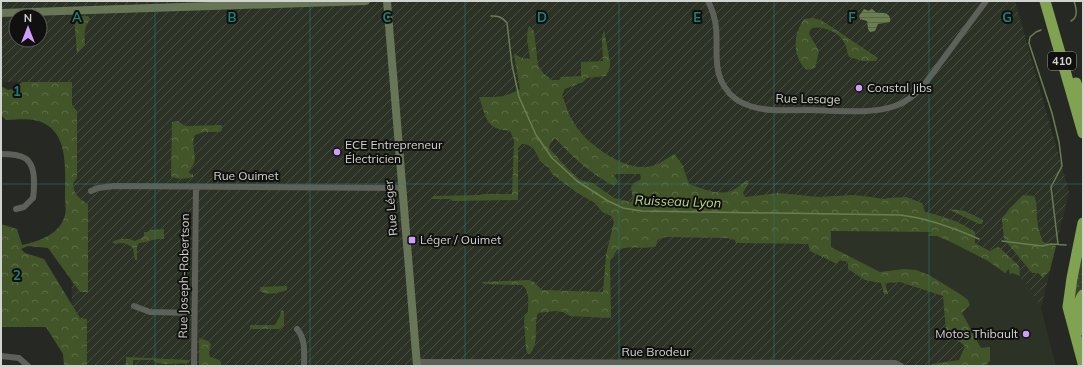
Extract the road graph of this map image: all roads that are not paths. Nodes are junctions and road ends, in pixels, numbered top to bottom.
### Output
1 (366, 1) edge
2 (387, 1) edge
3 (708, 1) edge
4 (986, 1) edge
5 (1045, 1) edge
6 (1053, 1) edge
7 (251, 3) edge
8 (1, 13) edge
9 (1083, 105) edge
10 (1083, 133) edge
11 (1, 154) edge
12 (196, 187) junction
13 (402, 188) junction
14 (91, 191) dead end
15 (16, 209) dead end
16 (1083, 223) edge
17 (1083, 296) edge
18 (134, 306) dead end
19 (194, 313) junction
20 (296, 329) dead end
21 (1083, 330) edge
22 (1, 356) edge
23 (1083, 363) edge
24 (417, 364) edge
25 (28, 366) edge
26 (194, 366) edge
27 (304, 366) edge
28 (901, 366) edge

1 - 7 main road
2 - 13 main road, Rue Léger
3 - 4 street, Rue Lesage
5 - 10 highway, 410
6 - 9 highway, 410
7 - 8 main road
11 - 15 street
12 - 13 street, Rue Ouimet
12 - 14 street, Rue Ouimet
12 - 19 street, Rue Joseph-Robertson
13 - 24 main road, Rue Léger
16 - 23 highway
17 - 21 highway
18 - 19 street
19 - 26 street, Rue Joseph-Robertson
20 - 27 street
22 - 25 street
24 - 28 street, Rue Brodeur

